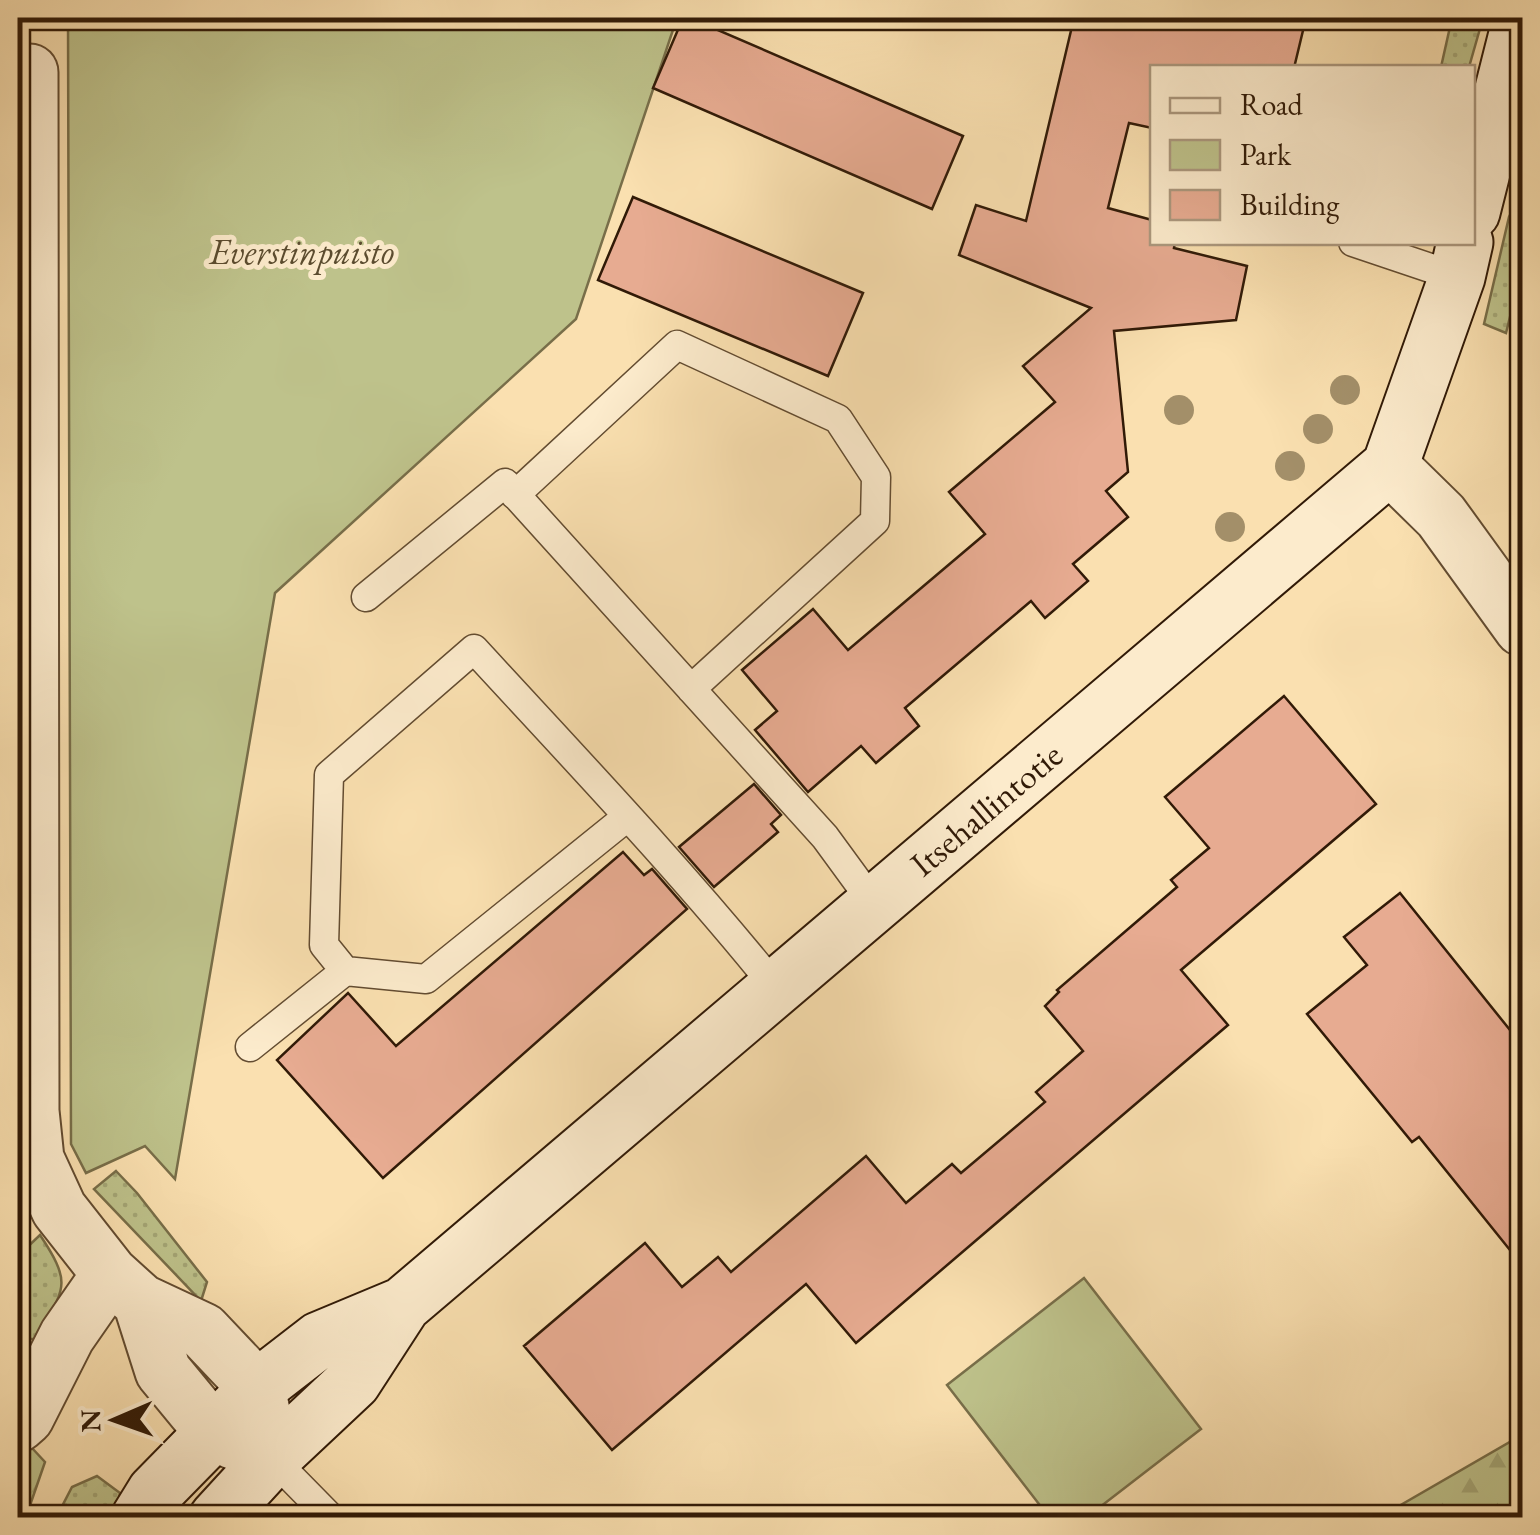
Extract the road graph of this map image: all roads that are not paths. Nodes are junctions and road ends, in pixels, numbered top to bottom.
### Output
1 (1520, 18) edge
2 (30, 72) dead end
3 (1475, 200) edge
4 (1371, 245) edge
5 (1461, 260) edge
6 (1390, 466) junction
7 (515, 495) junction
8 (24, 562) edge
9 (366, 597) dead end
10 (1522, 628) edge
11 (691, 689) junction
12 (628, 817) junction
13 (874, 904) junction
14 (345, 971) junction
15 (776, 988) junction
16 (250, 1047) dead end
17 (126, 1288) junction
18 (403, 1305) junction
19 (258, 1388) junction
20 (18, 1424) edge
21 (214, 1433) junction
22 (272, 1458) junction
23 (138, 1518) edge
24 (217, 1518) edge
25 (331, 1518) edge

1 - 3 main road
2 - 8 main road
4 - 5 lane
5 - 6 main road
6 - 10 main road
6 - 13 main road, Itsehallintotie
7 - 9 lane
7 - 11 lane
7 - 11 lane
8 - 17 main road
11 - 13 lane
12 - 14 lane
12 - 14 lane
12 - 15 lane
13 - 15 main road, Itsehallintotie
14 - 16 lane
15 - 18 main road, Itsehallintotie
17 - 19 main road
17 - 20 main road
17 - 21 main road
18 - 19 main road, Itsehallintotie
18 - 22 main road, Itsehallintotie
19 - 21 main road, Itsehallintotie
19 - 22 main road
21 - 22 main road
21 - 23 main road, Itsehallintotie
22 - 24 main road, Itsehallintotie
22 - 25 lane

